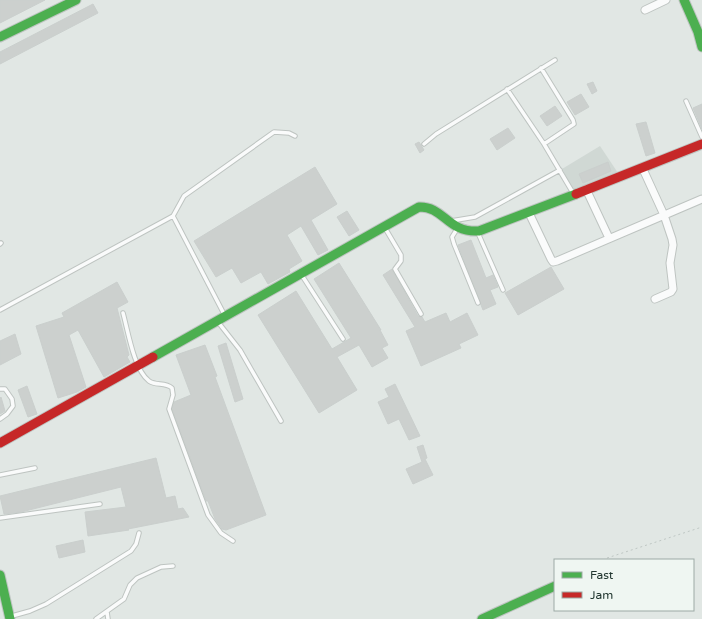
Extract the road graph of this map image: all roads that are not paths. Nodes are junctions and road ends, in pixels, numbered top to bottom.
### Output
1 (76, 0) edge
2 (666, 0) edge
3 (684, 0) edge
4 (645, 10) dead end
5 (700, 31) edge
6 (0, 37) edge
7 (702, 47) edge
8 (555, 60) dead end
9 (541, 68) junction
10 (507, 89) junction
11 (686, 101) dead end
12 (295, 136) dead end
13 (702, 138) edge
14 (424, 144) dead end
15 (544, 144) junction
16 (702, 144) edge
17 (642, 167) junction
18 (560, 170) junction
19 (586, 189) junction
20 (574, 194) junction
21 (702, 199) edge
22 (529, 213) junction
23 (664, 215) junction
24 (173, 216) junction
25 (448, 222) junction
26 (383, 226) junction
27 (457, 228) junction
28 (478, 232) junction
29 (609, 238) junction
30 (301, 273) junction
31 (503, 290) dead end
32 (655, 299) dead end
33 (478, 303) dead end
34 (0, 310) edge
35 (123, 313) dead end
36 (422, 314) dead end
37 (222, 319) junction
38 (343, 339) dead end
39 (137, 366) junction
40 (0, 389) edge
41 (0, 419) edge
42 (281, 421) dead end
43 (3, 440) edge
44 (35, 468) dead end
45 (0, 475) edge
46 (100, 504) dead end
47 (0, 518) edge
48 (139, 533) dead end
49 (233, 541) dead end
50 (173, 566) dead end
51 (0, 575) edge
52 (554, 586) edge
53 (107, 612) junction
54 (10, 618) edge
55 (96, 619) edge
56 (108, 619) edge
57 (482, 619) edge

1 - 6 main road
2 - 4 street
3 - 5 main road
5 - 7 main road
8 - 9 lane
9 - 10 lane
9 - 15 lane
10 - 14 lane
10 - 15 lane
11 - 13 lane
12 - 24 lane
15 - 18 lane
16 - 17 main road
17 - 19 main road
17 - 23 street
18 - 20 lane
18 - 25 lane
19 - 20 main road
19 - 29 street
20 - 22 main road
21 - 23 street
22 - 28 main road
22 - 29 street
23 - 29 street
23 - 32 street
24 - 34 lane
24 - 37 lane
25 - 26 main road
25 - 27 main road
26 - 30 main road
26 - 36 lane
27 - 28 main road
27 - 33 lane
28 - 31 lane
30 - 37 main road
30 - 38 lane
35 - 39 lane
37 - 39 main road
37 - 42 lane
39 - 43 main road
39 - 49 lane
40 - 41 lane
44 - 45 lane
46 - 47 lane
48 - 54 lane
50 - 53 lane
51 - 54 main road
52 - 57 main road
53 - 55 lane
53 - 56 lane

